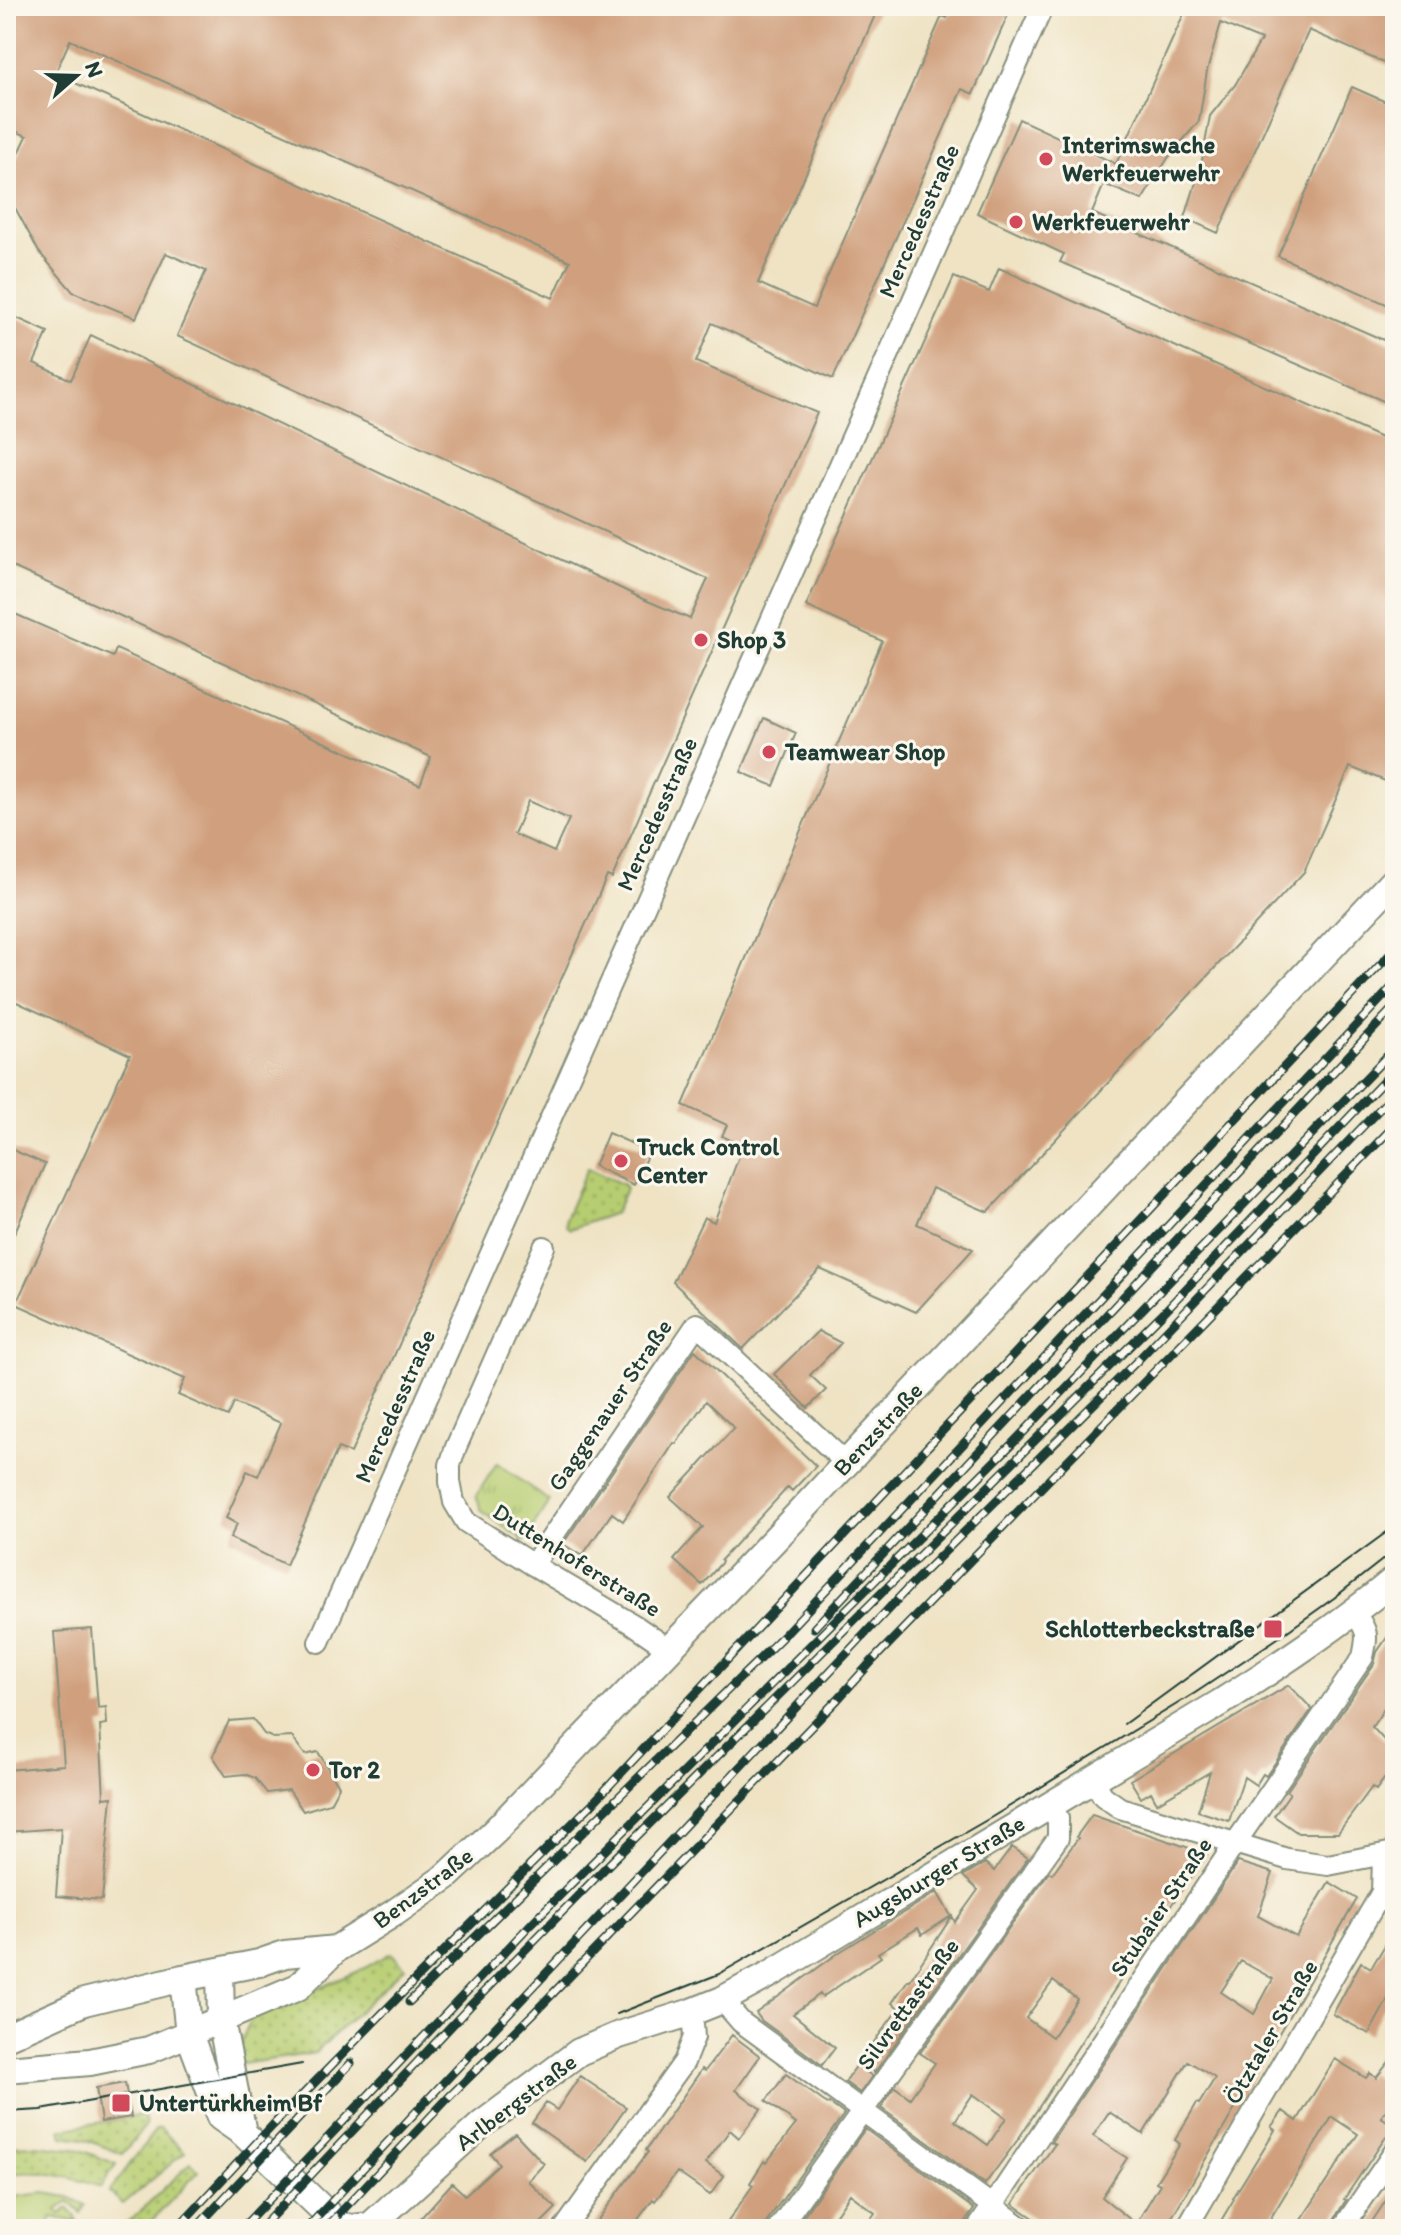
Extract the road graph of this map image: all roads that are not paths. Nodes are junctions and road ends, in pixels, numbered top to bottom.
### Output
1 (1043, 6) edge
2 (1395, 879) edge
3 (544, 1247) dead end
4 (846, 1463) junction
5 (533, 1565) junction
6 (1395, 1579) edge
7 (1354, 1612) junction
8 (319, 1642) dead end
9 (669, 1649) junction
10 (1093, 1779) junction
11 (1051, 1804) junction
12 (1234, 1845) junction
13 (1389, 1854) edge
14 (336, 1949) junction
15 (220, 1972) junction
16 (183, 1978) junction
17 (722, 2000) junction
18 (692, 2012) junction
19 (221, 2020) junction
20 (189, 2034) junction
21 (6, 2037) edge
22 (6, 2069) edge
23 (862, 2112) junction
24 (243, 2133) junction
25 (1395, 2151) edge
26 (994, 2206) junction
27 (362, 2228) edge
28 (564, 2229) edge
29 (778, 2229) edge
30 (977, 2229) edge
31 (1024, 2229) edge
32 (1186, 2229) edge
33 (1342, 2229) edge

1 - 8 street, Mercedesstraße
2 - 4 main road, Benzstraße
3 - 5 street, Duttenhoferstraße
4 - 5 street, Gaggenauer Straße
4 - 9 main road, Benzstraße
5 - 9 street, Duttenhoferstraße
6 - 7 main road, Augsburger Straße
7 - 10 main road, Augsburger Straße
7 - 12 street, Stubaier Straße
9 - 14 main road, Benzstraße
10 - 11 main road, Augsburger Straße
10 - 12 street
11 - 17 main road, Augsburger Straße
11 - 23 street, Silvrettastraße
12 - 13 street
12 - 26 street, Stubaier Straße
13 - 32 street, Ötztaler Straße
14 - 15 main road, Benzstraße
14 - 19 main road, Benzstraße
15 - 16 main road, Benzstraße
15 - 19 main road
16 - 20 main road
16 - 21 main road, Benzstraße
17 - 18 main road, Augsburger Straße
17 - 23 street
18 - 27 main road, Arlbergstraße
18 - 28 street
19 - 20 main road, Benzstraße
19 - 24 main road
20 - 22 main road, Benzstraße
20 - 24 main road, Arlbergstraße
23 - 26 street
23 - 29 street, Silvrettastraße
24 - 27 main road, Arlbergstraße
25 - 33 street
26 - 30 street, Stubaier Straße
26 - 31 street

